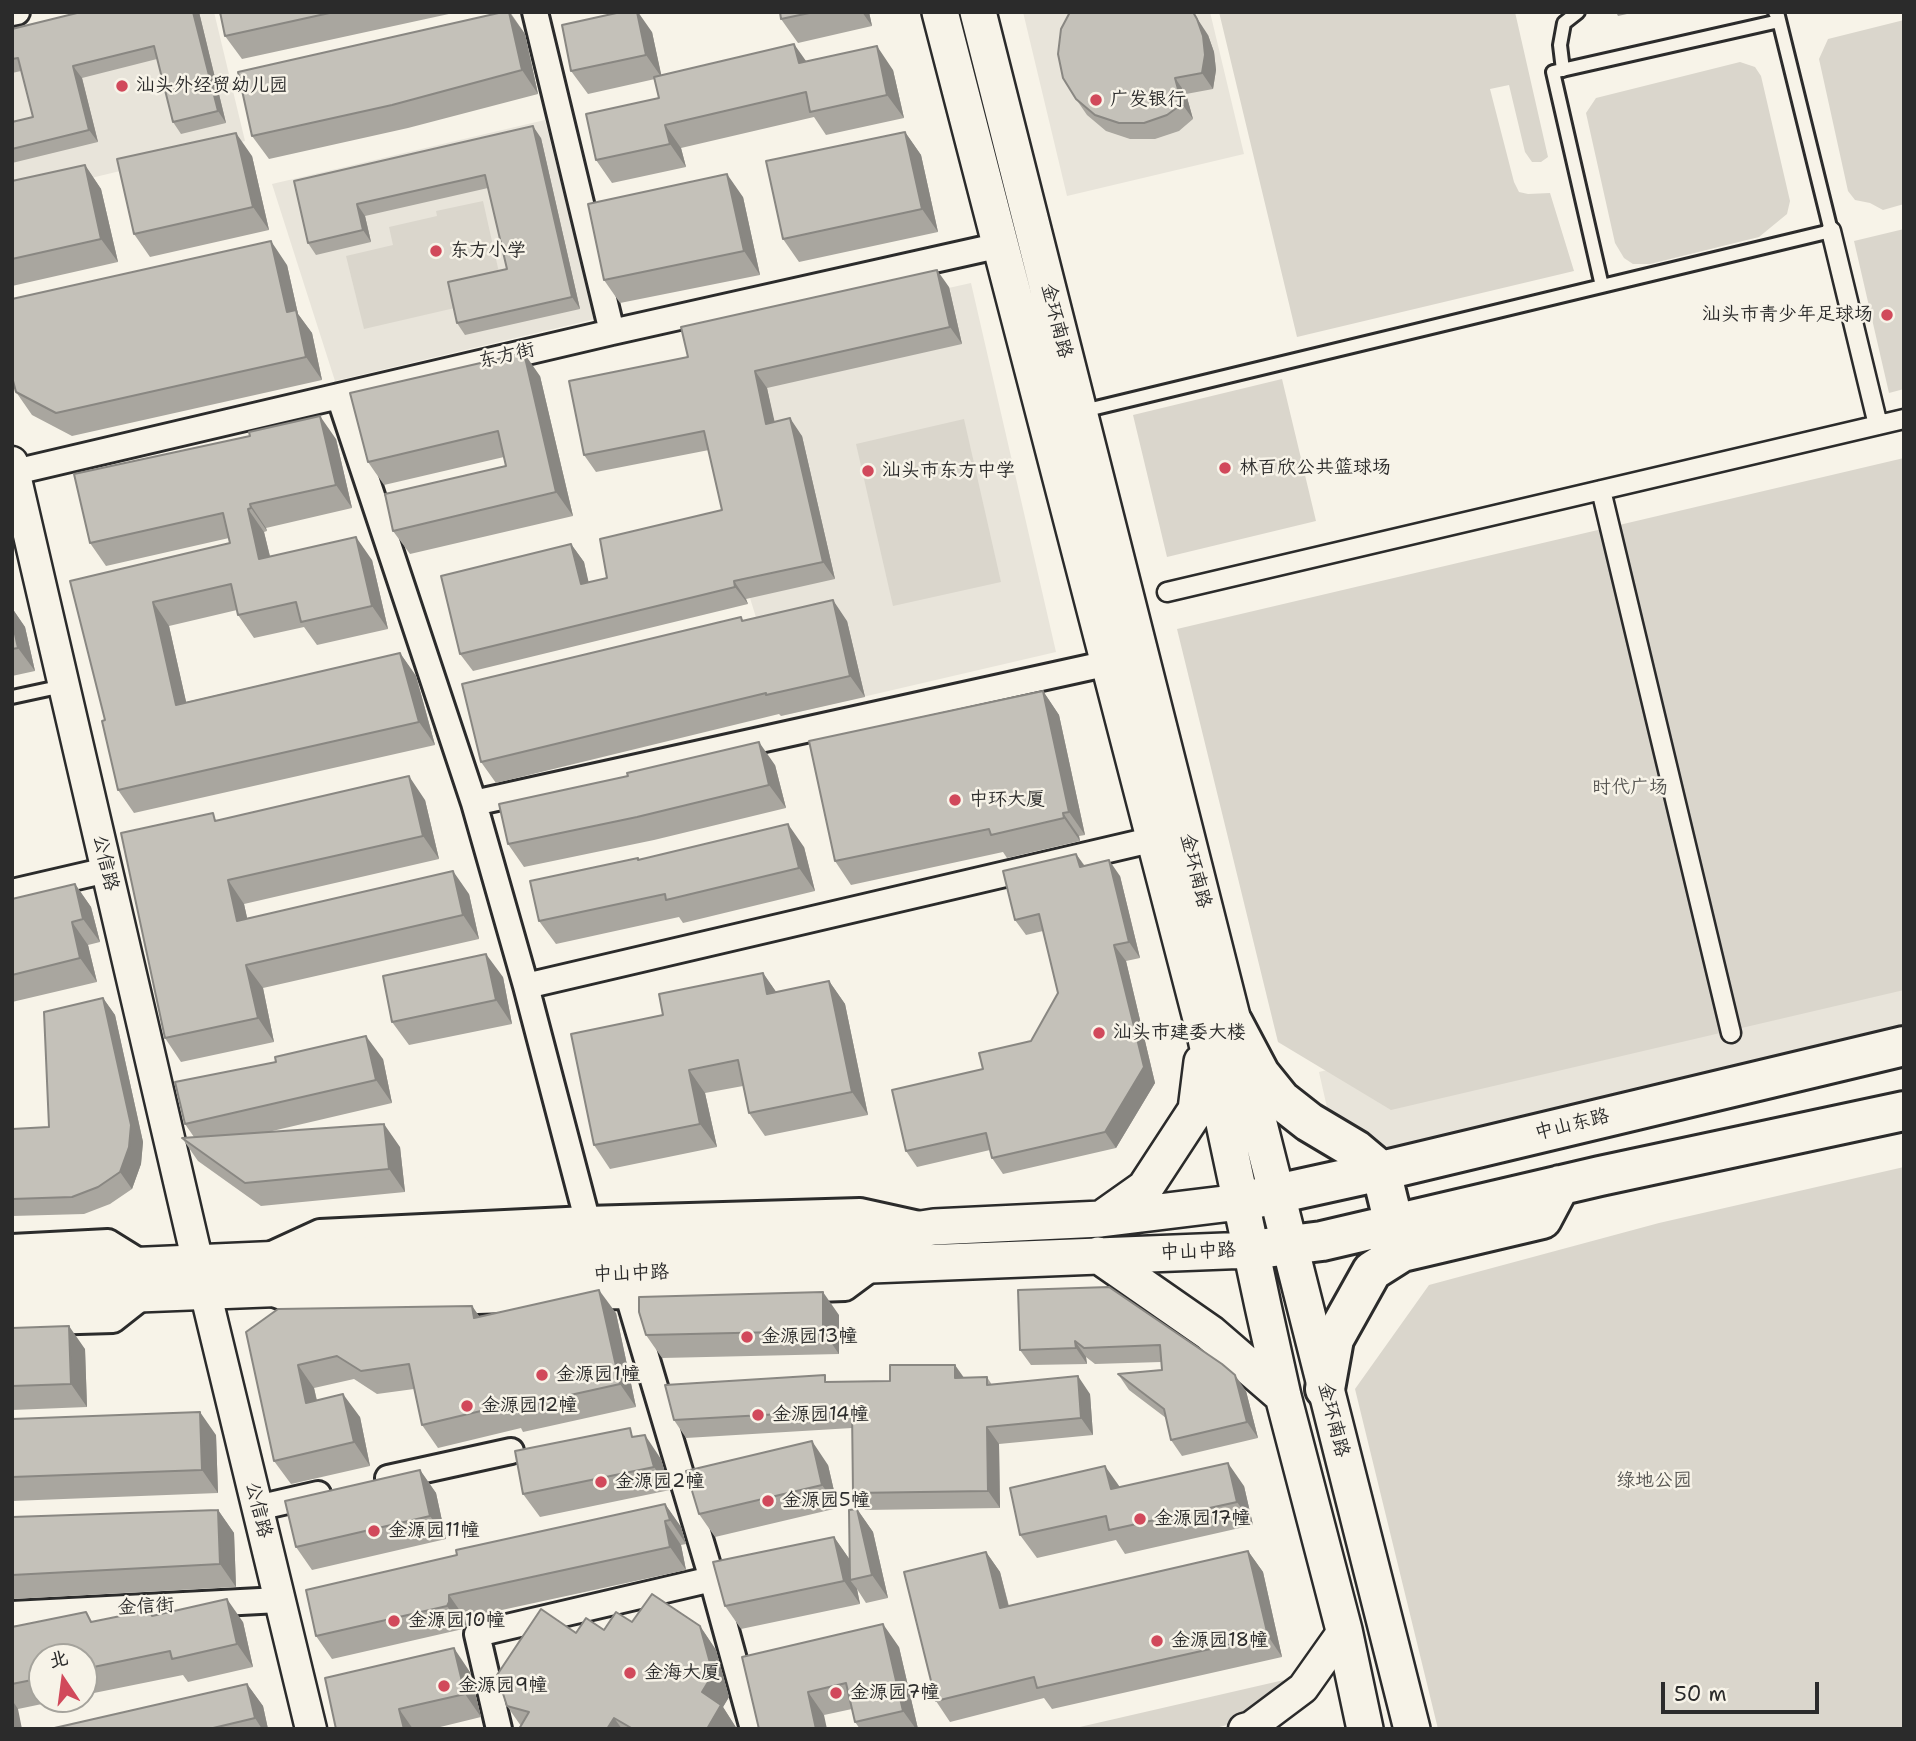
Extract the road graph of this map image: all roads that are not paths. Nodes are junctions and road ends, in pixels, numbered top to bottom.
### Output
1 (535, 12) edge
2 (940, 12) edge
3 (978, 12) edge
4 (1578, 12) edge
5 (1777, 15) edge
6 (1563, 70) junction
7 (1831, 232) junction
8 (1001, 244) junction
9 (1602, 286) junction
10 (612, 332) junction
11 (339, 396) junction
12 (1079, 412) junction
13 (1904, 419) edge
14 (1878, 425) junction
15 (13, 467) edge
16 (1601, 490) junction
17 (1167, 592) dead end
18 (1109, 663) junction
19 (64, 686) junction
20 (12, 697) edge
21 (474, 803) junction
22 (1155, 839) junction
23 (107, 870) junction
24 (12, 892) edge
25 (526, 986) junction
26 (1219, 1028) junction
27 (1731, 1033) dead end
28 (1904, 1046) edge
29 (1904, 1111) edge
30 (1381, 1171) junction
31 (1560, 1185) junction
32 (1277, 1195) junction
33 (1240, 1202) junction
34 (587, 1219) junction
35 (1101, 1219) junction
36 (538, 1222) junction
37 (1394, 1224) junction
38 (771, 1227) junction
39 (1289, 1245) junction
40 (12, 1247) edge
41 (510, 1249) junction
42 (1250, 1250) junction
43 (1097, 1255) junction
44 (12, 1271) edge
45 (260, 1275) junction
46 (201, 1277) junction
47 (146, 1280) junction
48 (625, 1285) junction
49 (12, 1299) edge
50 (12, 1323) edge
51 (1325, 1389) junction
52 (1283, 1396) junction
53 (511, 1451) dead end
54 (364, 1484) edge
55 (337, 1490) edge
56 (257, 1508) junction
57 (712, 1579) junction
58 (279, 1600) junction
59 (12, 1614) edge
60 (1344, 1630) junction
61 (311, 1729) edge
62 (499, 1729) edge
63 (753, 1729) edge
64 (1244, 1729) edge
65 (1365, 1729) edge
66 (1412, 1729) edge

1 - 10 street
2 - 8 main road, 金环南路
3 - 12 main road, 金环南路
4 - 6 lane
5 - 6 lane
5 - 7 lane
6 - 9 lane
7 - 9 lane
7 - 14 street
8 - 10 street, 东方街
8 - 18 main road, 金环南路
9 - 12 lane
10 - 11 street, 东方街
11 - 15 street, 东方街
11 - 21 street
12 - 26 main road, 金环南路
13 - 14 street
14 - 16 street
15 - 19 street, 公信路
16 - 17 street
16 - 27 street
18 - 21 street
18 - 22 main road, 金环南路
19 - 20 lane
19 - 23 street, 公信路
21 - 25 street
22 - 25 street
22 - 26 main road, 金环南路
23 - 24 street
23 - 46 street, 公信路
25 - 34 street
26 - 30 main road
26 - 32 main road, 金环南路
26 - 33 main road, 金环南路
26 - 35 main road
28 - 30 main road, 中山东路
29 - 31 main road
30 - 32 main road, 中山东路
30 - 37 main road
31 - 37 main road
31 - 51 main road
32 - 33 main road, 中山东路
32 - 39 main road, 金环南路
33 - 35 main road, 中山中路
33 - 42 main road, 金环南路
34 - 36 street
34 - 38 street
35 - 38 main road, 中山中路
36 - 41 street
36 - 45 street
37 - 39 main road
38 - 41 main road, 中山中路
39 - 42 main road
39 - 51 main road, 金环南路
40 - 47 street
41 - 45 main road, 中山中路
42 - 43 main road, 中山中路
42 - 52 main road, 金环南路
43 - 48 main road, 中山中路
43 - 52 main road
44 - 47 main road, 中山中路
45 - 46 main road, 中山中路
45 - 48 main road, 中山中路
46 - 47 main road, 中山中路
46 - 56 street, 公信路
47 - 49 main road, 中山中路
47 - 50 street
48 - 57 street
51 - 66 main road, 金环南路
52 - 60 main road, 金环南路
53 - 54 street
55 - 56 street
56 - 58 street, 公信路
57 - 62 street
57 - 63 street
58 - 59 street, 金信街
58 - 61 street, 公信路
60 - 64 street
60 - 65 main road, 金环南路

